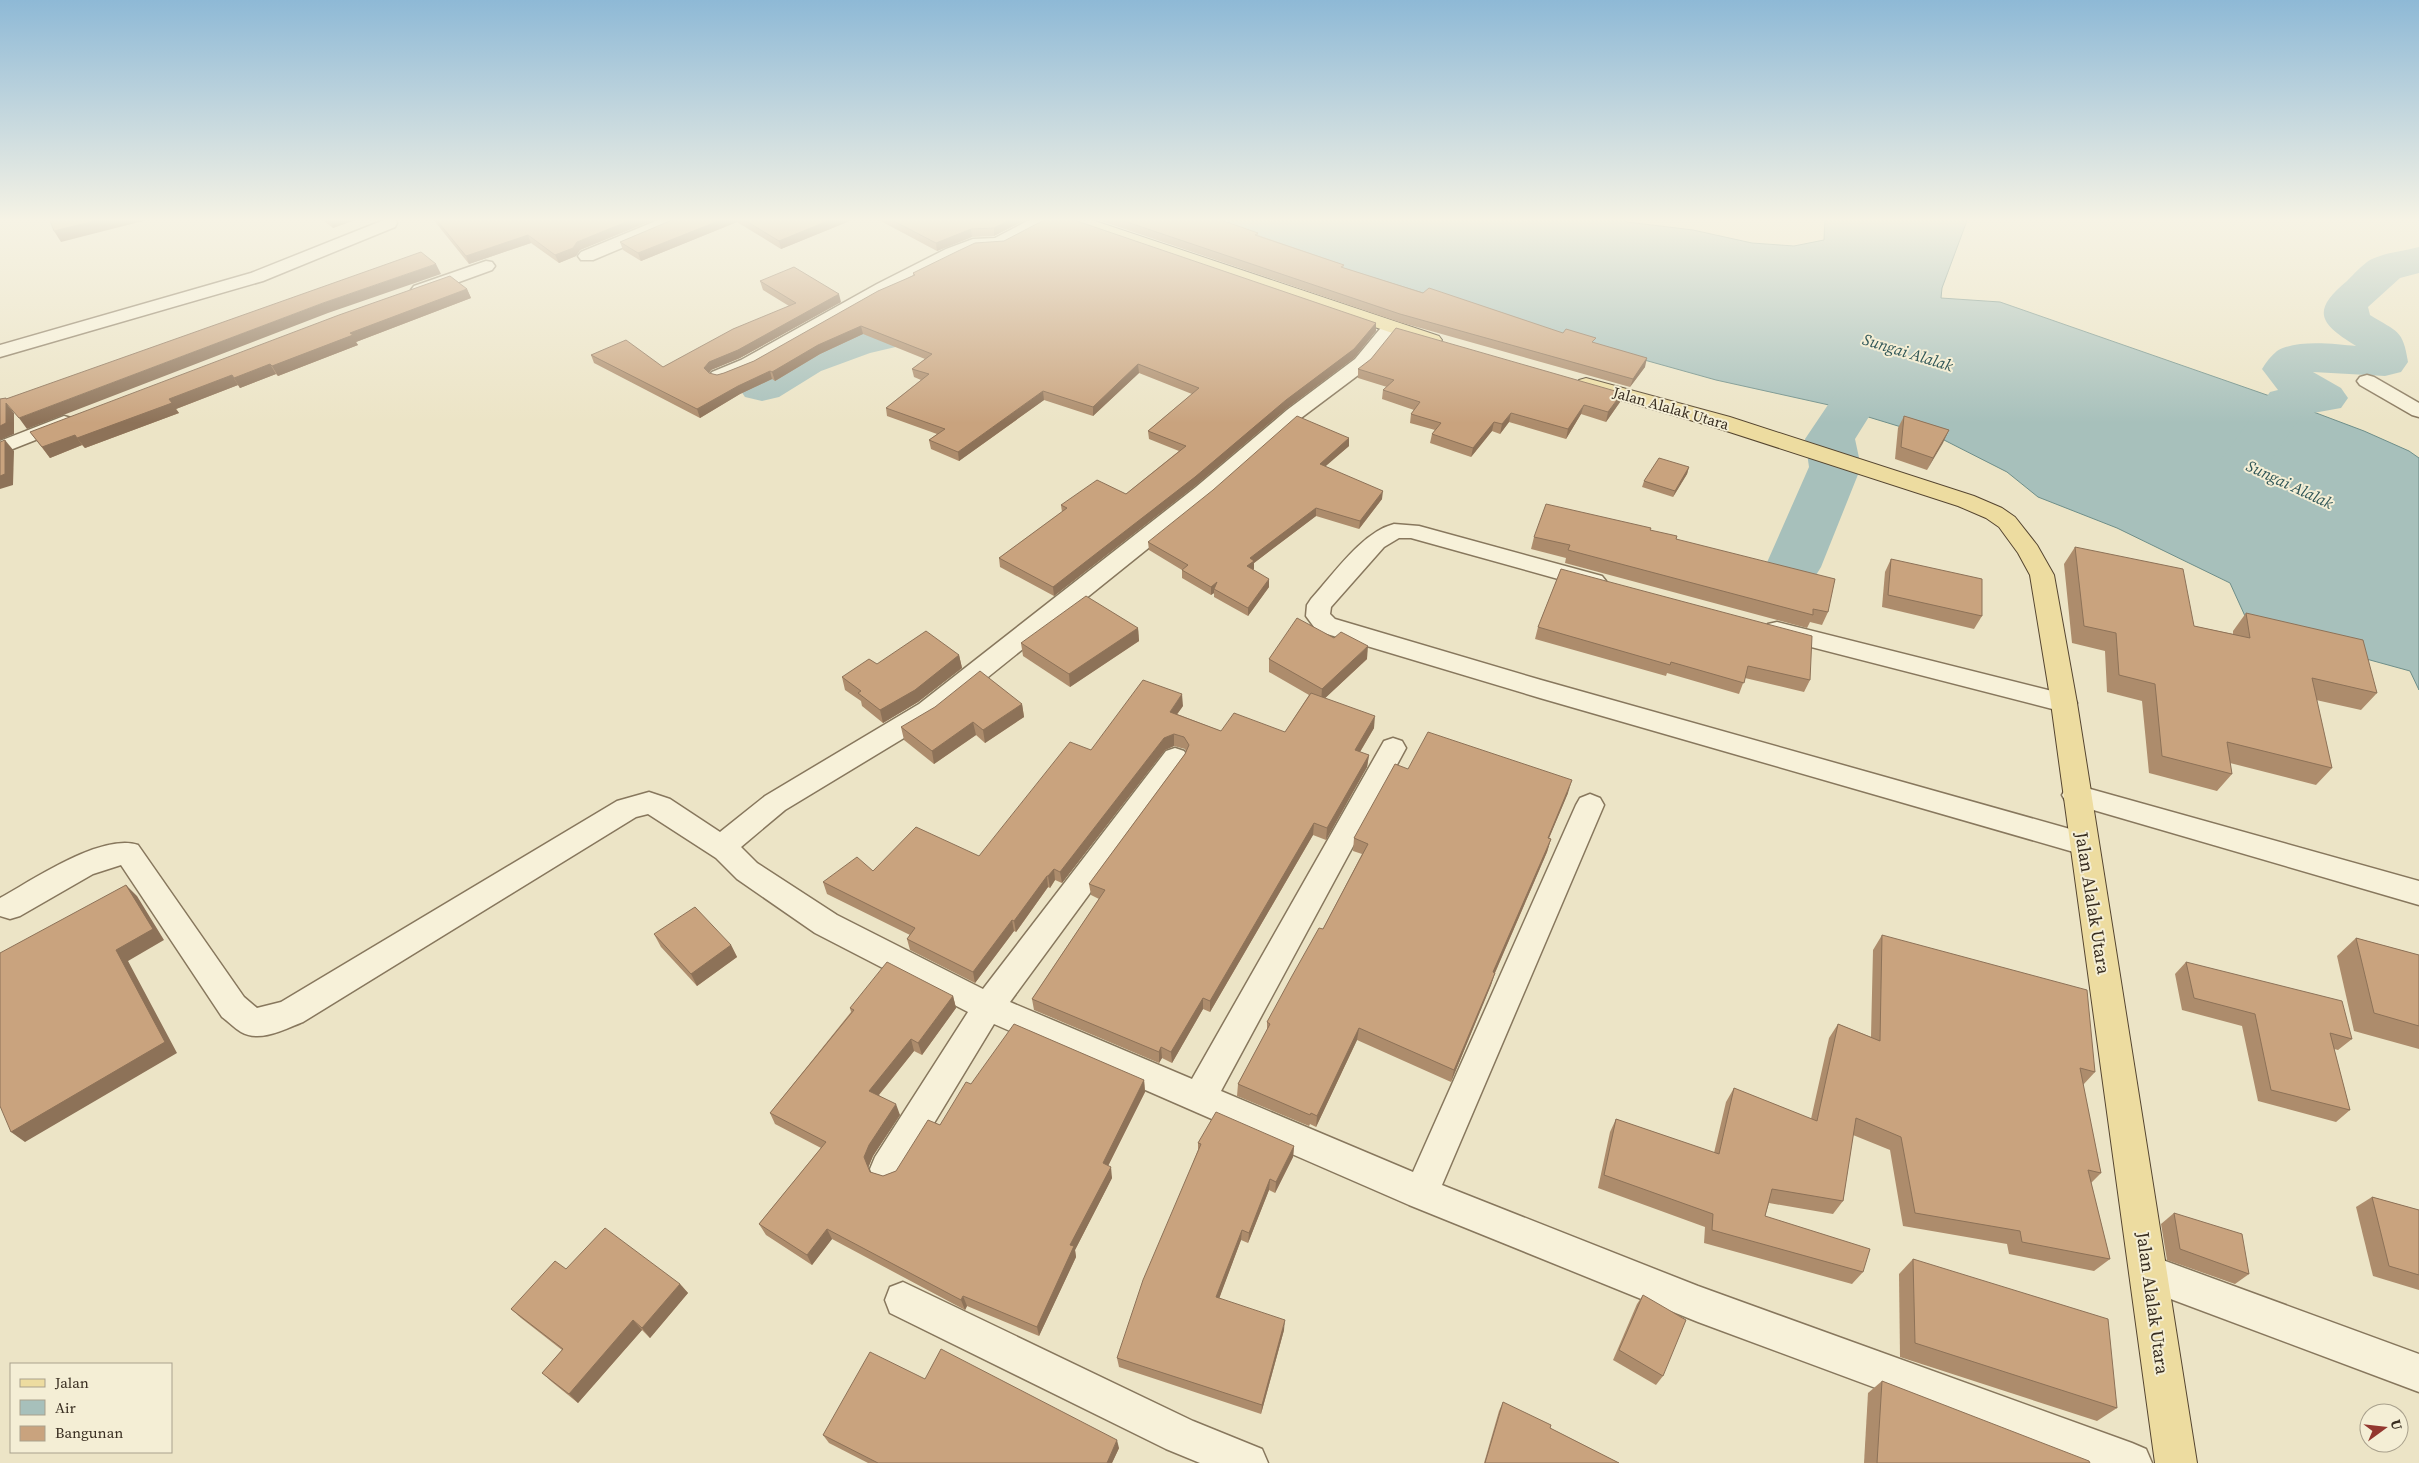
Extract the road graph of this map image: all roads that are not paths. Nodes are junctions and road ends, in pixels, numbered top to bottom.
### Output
1 (226, 286) edge
2 (429, 286) edge
3 (886, 286) edge
4 (1269, 286) edge
5 (402, 296) edge
6 (1391, 328) junction
7 (1450, 346) edge
8 (0, 351) edge
9 (720, 376) edge
10 (1572, 380) edge
11 (2368, 380) dead end
12 (2419, 411) edge
13 (81, 415) edge
14 (0, 448) edge
15 (1616, 587) edge
16 (1758, 625) edge
17 (2064, 704) junction
18 (1393, 748) dead end
19 (1175, 758) dead end
20 (2076, 795) junction
21 (1590, 804) dead end
22 (2084, 844) junction
23 (726, 850) junction
24 (2419, 893) edge
25 (10, 907) dead end
26 (988, 1007) junction
27 (1200, 1097) junction
28 (887, 1170) dead end
29 (1421, 1193) junction
30 (2148, 1273) junction
31 (903, 1300) dead end
32 (2419, 1373) edge
33 (1248, 1463) edge
34 (2132, 1463) edge
35 (2176, 1463) edge

1 - 8 street
2 - 5 street
3 - 9 street
4 - 6 main road
6 - 7 main road
6 - 23 street
10 - 17 main road, Jalan Alalak Utara
11 - 12 street
13 - 14 street
15 - 22 street
16 - 17 street
17 - 20 main road, Jalan Alalak Utara
18 - 27 street
19 - 26 street
20 - 22 main road, Jalan Alalak Utara
20 - 24 street
21 - 29 street
22 - 30 main road, Jalan Alalak Utara
23 - 25 street
23 - 26 street
26 - 27 street
26 - 28 street
27 - 29 street
29 - 34 street
30 - 32 street
30 - 35 main road, Jalan Alalak Utara
31 - 33 street

